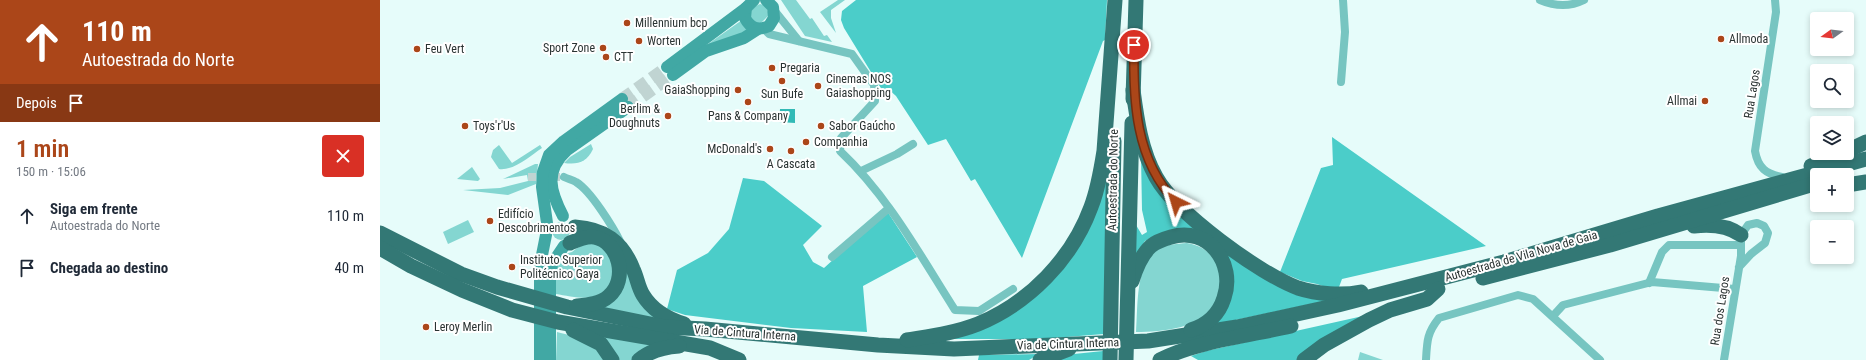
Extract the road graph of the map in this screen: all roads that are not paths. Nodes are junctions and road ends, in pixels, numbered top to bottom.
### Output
1 (1115, 0) edge
2 (1136, 0) edge
3 (1343, 0) edge
4 (1540, 0) edge
5 (1584, 0) edge
6 (1775, 0) edge
7 (750, 2) edge
8 (771, 4) edge
9 (761, 29) junction
10 (799, 41) junction
11 (1341, 82) dead end
12 (1133, 90) junction
13 (1866, 142) edge
14 (913, 144) dead end
15 (1854, 148) edge
16 (1866, 159) edge
17 (1824, 160) edge
18 (1866, 169) edge
19 (861, 171) junction
20 (1854, 173) edge
21 (1782, 177) junction
22 (564, 178) tunnel mouth
23 (1866, 182) edge
24 (1854, 184) edge
25 (1810, 186) edge
26 (1747, 191) junction
27 (1810, 193) edge
28 (889, 208) junction
29 (563, 216) junction
30 (575, 227) junction
31 (1687, 227) junction
32 (547, 229) junction
33 (380, 237) edge
34 (1741, 240) junction
35 (567, 244) junction
36 (1610, 245) junction
37 (626, 253) junction
38 (832, 257) dead end
39 (1739, 267) junction
40 (545, 278) junction
41 (1648, 283) junction
42 (1418, 285) junction
43 (1013, 289) dead end
44 (1438, 289) junction
45 (1735, 289) junction
46 (1129, 295) junction
47 (567, 307) junction
48 (1553, 316) junction
49 (558, 322) junction
50 (705, 329) junction
51 (1172, 337) junction
52 (850, 341) junction
53 (1089, 343) junction
54 (694, 345) junction
55 (547, 352) edge
56 (540, 360) edge
57 (612, 360) edge
58 (639, 360) edge
59 (739, 360) edge
60 (1040, 360) edge
61 (1110, 360) edge
62 (1126, 360) edge
63 (1160, 360) edge
64 (1304, 360) edge
65 (1426, 360) edge
66 (1600, 360) edge
67 (1724, 360) edge

1 - 52 highway
1 - 61 highway, Autoestrada do Norte
2 - 12 highway, Autoestrada do Norte
3 - 11 street
4 - 5 street
6 - 21 street, Rua Lagos
7 - 9 main road
7 - 9 main road
8 - 9 main road
8 - 10 street
9 - 10 street
10 - 19 street
12 - 42 highway
12 - 46 highway, Autoestrada do Norte
13 - 15 highway
14 - 19 street
16 - 26 highway, Autoestrada de Vila Nova de Gaia
17 - 21 highway
18 - 20 highway
19 - 28 street
21 - 26 highway
22 - 37 street
23 - 24 highway
25 - 36 highway, Autoestrada de Vila Nova de Gaia
26 - 42 highway, Autoestrada de Vila Nova de Gaia
27 - 31 highway
28 - 38 street
28 - 43 street
29 - 30 main road
29 - 32 main road
29 - 32 main road
30 - 35 main road
30 - 37 highway
31 - 34 highway
31 - 36 highway
32 - 35 main road
32 - 40 main road
33 - 47 highway, Via de Cintura Interna
33 - 49 highway, Via de Cintura Interna
34 - 39 street, Rua dos Lagos
34 - 39 street, Rua dos Lagos
34 - 41 street
35 - 40 main road
35 - 47 highway
36 - 44 highway, Autoestrada de Vila Nova de Gaia
37 - 50 highway
39 - 45 street, Rua dos Lagos
40 - 55 main road
41 - 45 street
41 - 48 street
42 - 51 highway, Autoestrada de Vila Nova de Gaia
44 - 63 highway, Autoestrada de Vila Nova de Gaia
44 - 64 highway
45 - 67 street, Rua dos Lagos
46 - 51 highway
46 - 62 highway, Via de Cintura Interna
47 - 50 highway, Via de Cintura Interna
48 - 65 street
48 - 66 street
49 - 54 highway, Via de Cintura Interna
49 - 57 highway
50 - 52 highway, Via de Cintura Interna
51 - 53 highway, Via de Cintura Interna
52 - 53 highway, Via de Cintura Interna
53 - 60 highway
54 - 58 highway
54 - 59 highway, Via de Cintura Interna
55 - 56 main road

